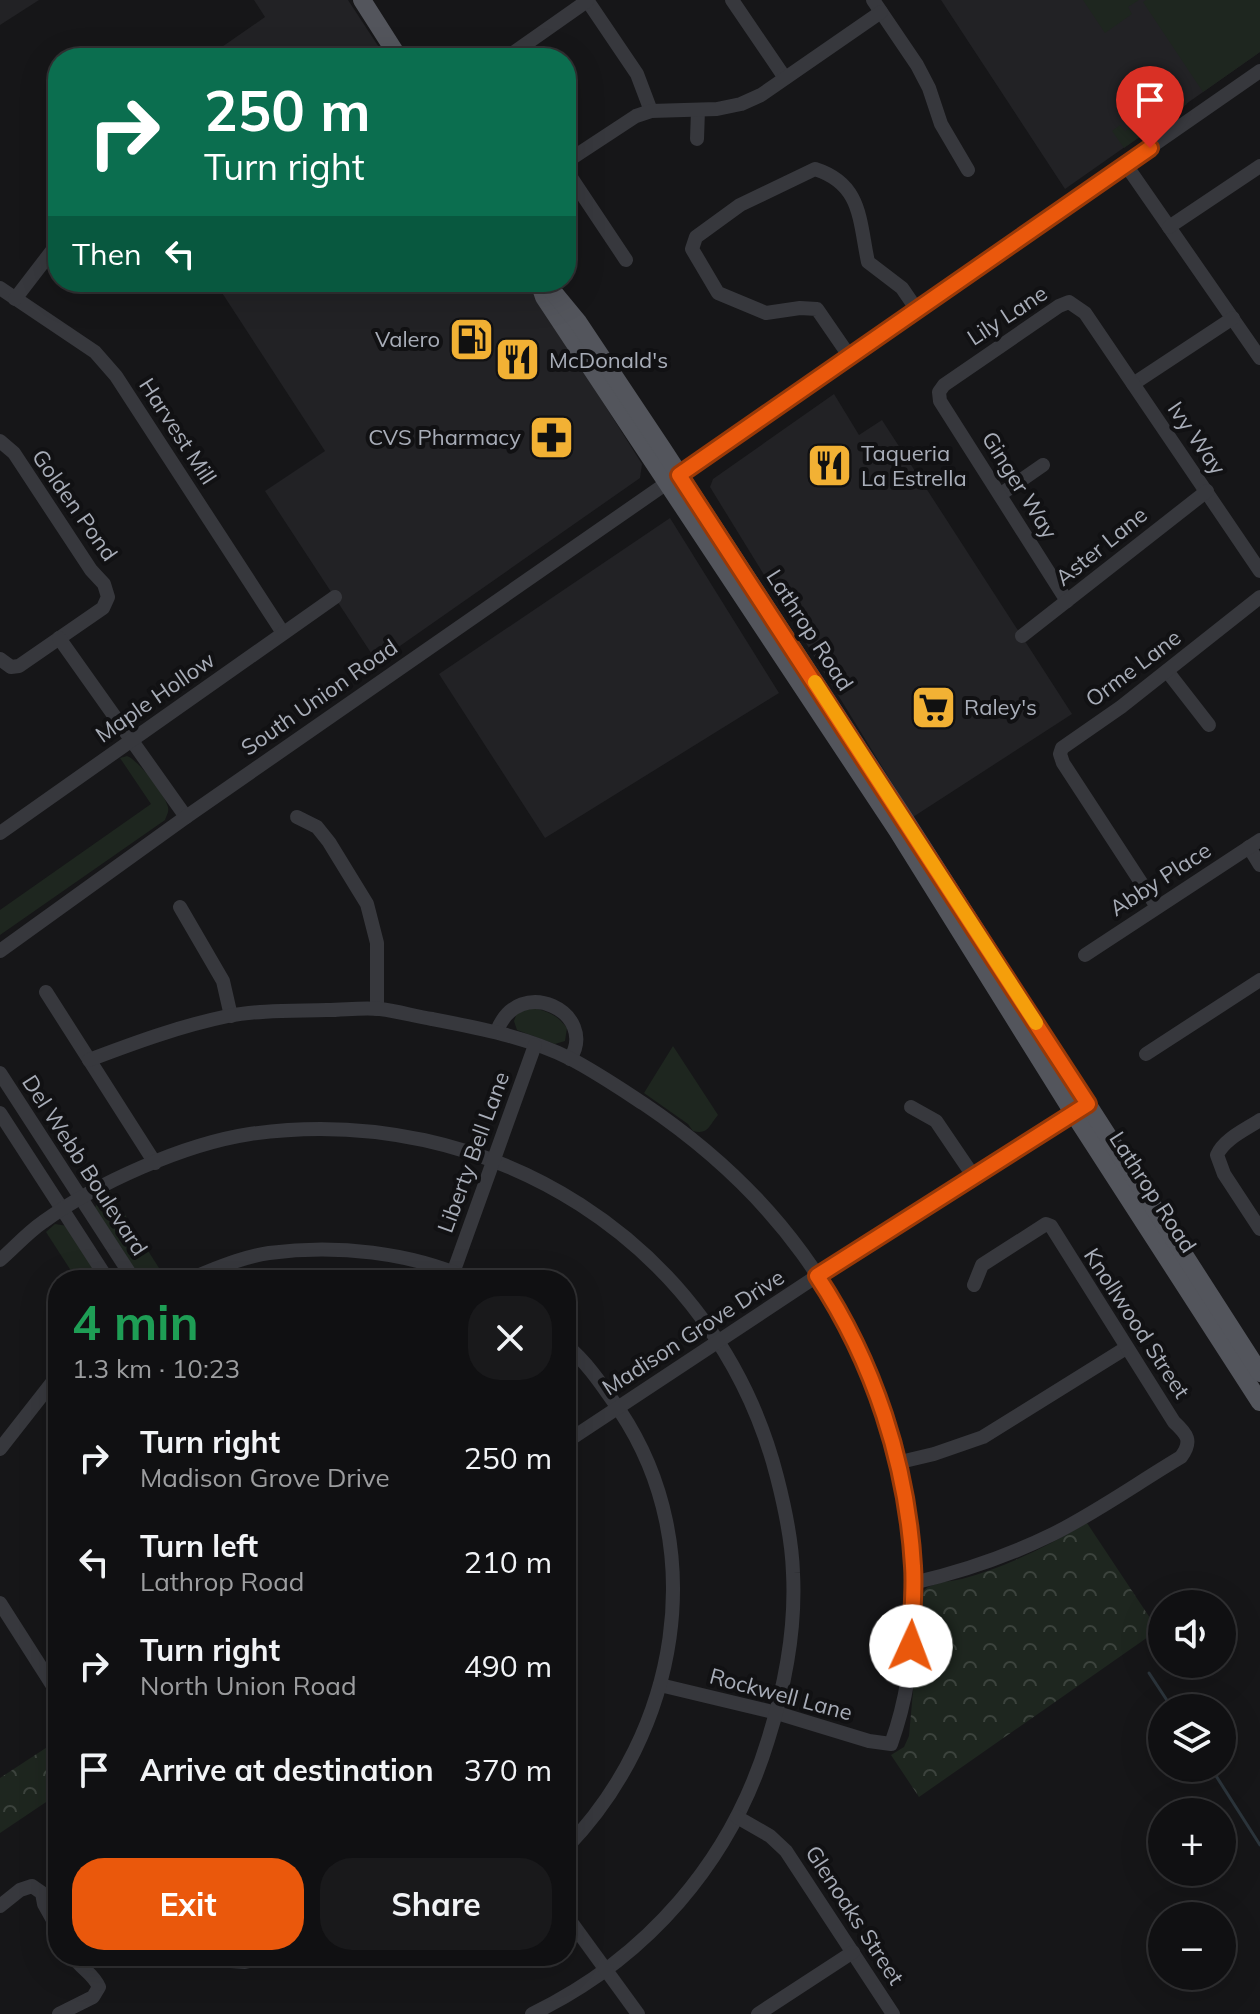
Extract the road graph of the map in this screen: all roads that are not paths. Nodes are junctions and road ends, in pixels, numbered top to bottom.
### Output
1 (362, 0) edge
2 (587, 0) edge
3 (732, 0) edge
4 (877, 6) edge
5 (393, 48) edge
6 (520, 48) edge
7 (1260, 71) edge
8 (785, 78) junction
9 (698, 110) junction
10 (651, 111) junction
11 (697, 139) dead end
12 (576, 155) edge
13 (1126, 165) junction
14 (1260, 166) edge
15 (968, 170) dead end
16 (576, 185) edge
17 (1169, 227) junction
18 (48, 256) edge
19 (626, 260) dead end
20 (0, 288) edge
21 (542, 292) edge
22 (553, 292) edge
23 (15, 299) junction
24 (917, 310) junction
25 (1233, 318) junction
26 (1097, 331) joint
27 (850, 357) junction
28 (1260, 358) edge
29 (1133, 384) junction
30 (939, 392) joint
31 (0, 441) edge
32 (1043, 465) dead end
33 (673, 479) junction
34 (1207, 491) junction
35 (1001, 494) junction
36 (1260, 571) edge
37 (335, 597) dead end
38 (1260, 597) edge
39 (1067, 601) junction
40 (283, 633) junction
41 (1022, 636) dead end
42 (59, 638) junction
43 (5, 663) edge
44 (1167, 671) junction
45 (1209, 725) dead end
46 (132, 741) junction
47 (186, 817) junction
48 (297, 817) dead end
49 (0, 833) edge
50 (1254, 844) edge
51 (1260, 865) edge
52 (180, 907) dead end
53 (1157, 907) junction
54 (0, 951) edge
55 (1085, 955) dead end
56 (1260, 980) edge
57 (46, 992) dead end
58 (377, 1009) junction
59 (231, 1016) junction
60 (497, 1031) junction
61 (535, 1045) junction
62 (1146, 1054) dead end
63 (570, 1059) junction
64 (89, 1060) junction
65 (0, 1073) edge
66 (911, 1107) dead end
67 (1081, 1109) junction
68 (0, 1113) edge
69 (1260, 1120) edge
70 (492, 1160) junction
71 (155, 1163) junction
72 (974, 1177) junction
73 (82, 1199) junction
74 (63, 1210) junction
75 (1260, 1229) edge
76 (0, 1260) edge
77 (102, 1270) edge
78 (128, 1270) edge
79 (212, 1270) edge
80 (442, 1270) edge
81 (454, 1270) edge
82 (817, 1276) junction
83 (974, 1285) dead end
84 (720, 1342) junction
85 (1126, 1348) junction
86 (576, 1356) edge
87 (1260, 1373) edge
88 (48, 1388) edge
89 (1260, 1402) edge
90 (618, 1409) junction
91 (576, 1436) edge
92 (0, 1449) edge
93 (896, 1463) junction
94 (913, 1583) junction
95 (0, 1603) edge
96 (48, 1678) edge
97 (660, 1685) junction
98 (777, 1713) junction
99 (737, 1817) junction
100 (576, 1838) edge
101 (0, 1906) edge
102 (48, 1911) edge
103 (576, 1928) edge
104 (853, 1952) junction
105 (81, 1966) edge
106 (607, 1970) junction
107 (59, 2014) edge
108 (532, 2014) edge
109 (638, 2014) edge
110 (758, 2014) edge
111 (893, 2014) edge

1 - 5 main road
2 - 6 street
2 - 10 street
3 - 8 street
4 - 8 street
4 - 15 street
7 - 13 street, South Union Road
8 - 9 street
9 - 10 street
9 - 11 street
10 - 12 street
13 - 17 street
13 - 24 street, South Union Road
14 - 17 street
16 - 19 street
17 - 25 street
18 - 23 street
20 - 23 street, Harvest Mill
21 - 33 main road, Lathrop Road
22 - 33 main road, Lathrop Road
23 - 40 street, Harvest Mill
24 - 27 street, South Union Road
24 - 27 street
25 - 28 street
25 - 29 street
26 - 29 street, Ivy Way
26 - 30 street, Lily Lane
27 - 33 street, South Union Road
29 - 34 street, Ivy Way
30 - 35 street, Ginger Way
31 - 42 street, Golden Pond
32 - 35 street
33 - 47 street, South Union Road
33 - 67 main road, Lathrop Road
34 - 36 street, Ivy Way
34 - 39 street, Aster Lane
35 - 39 street, Ginger Way
37 - 40 street, Maple Hollow
38 - 44 street, Orme Lane
39 - 41 street, Aster Lane
40 - 46 street, Maple Hollow
42 - 43 street
42 - 46 street
44 - 45 street
44 - 53 street, Orme Lane
46 - 47 street
46 - 49 street, Maple Hollow
47 - 54 street, South Union Road
48 - 58 street
50 - 51 street
50 - 53 street, Abby Place
52 - 59 street
53 - 55 street, Abby Place
56 - 62 street
57 - 64 street
58 - 59 street
58 - 60 street
59 - 64 street
60 - 61 street
60 - 63 street
61 - 63 street
61 - 70 street, Liberty Bell Lane
63 - 82 street
64 - 71 street
65 - 73 street, Del Webb Boulevard
66 - 72 street
67 - 72 street, Madison Grove Drive
67 - 87 main road, Lathrop Road
67 - 89 main road, Lathrop Road
68 - 74 street, Del Webb Boulevard
69 - 75 street
70 - 71 street
70 - 81 street, Liberty Bell Lane
70 - 84 street
71 - 73 street
72 - 82 street, Madison Grove Drive
73 - 74 street
73 - 78 street, Del Webb Boulevard
74 - 76 street
74 - 77 street, Del Webb Boulevard
79 - 80 street
82 - 84 street, Madison Grove Drive
82 - 93 street
83 - 85 street, Knollwood Street
84 - 90 street, Madison Grove Drive
84 - 98 street
85 - 93 street
85 - 94 street, Knollwood Street
86 - 90 street
88 - 92 street
90 - 91 street, Madison Grove Drive
90 - 97 street
93 - 94 street
94 - 98 street, Rockwell Lane
95 - 96 street
97 - 98 street, Rockwell Lane
97 - 100 street
98 - 99 street
99 - 104 street, Glenoaks Street
99 - 106 street
101 - 102 street
103 - 106 street
104 - 110 street
104 - 111 street, Glenoaks Street
105 - 107 street
106 - 108 street
106 - 109 street

